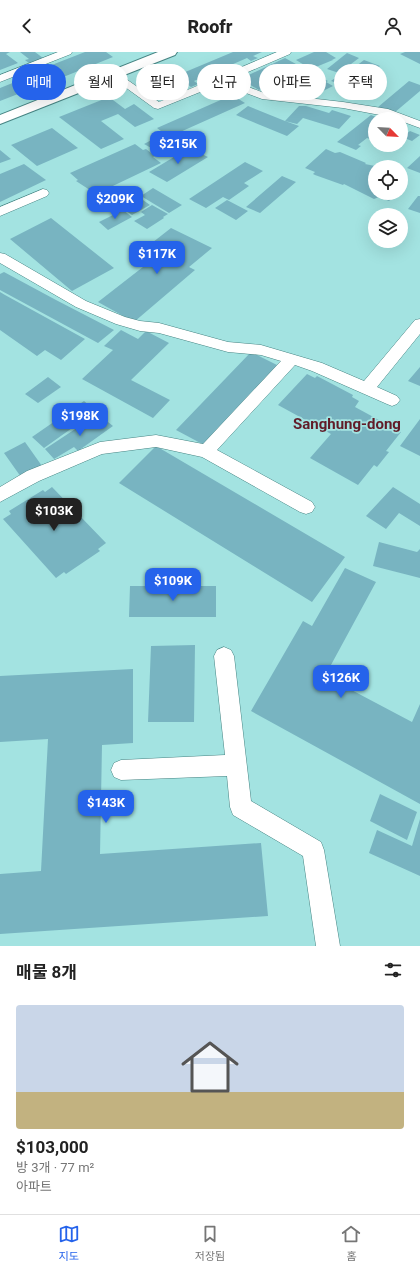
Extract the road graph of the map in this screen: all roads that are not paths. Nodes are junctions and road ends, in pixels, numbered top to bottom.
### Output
1 (66, 52) edge
2 (170, 52) edge
3 (286, 52) edge
4 (251, 66) edge
5 (128, 68) edge
6 (0, 78) edge
7 (128, 85) edge
8 (197, 89) edge
9 (74, 90) edge
10 (251, 92) edge
11 (0, 120) edge
12 (420, 125) edge
13 (43, 193) dead end
14 (0, 212) edge
15 (0, 257) edge
16 (420, 324) edge
17 (292, 359) junction
18 (366, 389) junction
19 (392, 400) dead end
20 (206, 452) junction
21 (0, 495) edge
22 (306, 507) dead end
23 (224, 656) dead end
24 (236, 765) junction
25 (121, 770) dead end
26 (328, 946) edge

1 - 6 street
2 - 5 main road
3 - 4 street
7 - 8 street
9 - 11 main road
10 - 12 street
13 - 14 street
15 - 17 street
16 - 18 street
17 - 18 street
17 - 20 street
18 - 19 street
20 - 21 street
20 - 22 street
23 - 24 street
24 - 25 street
24 - 26 street

